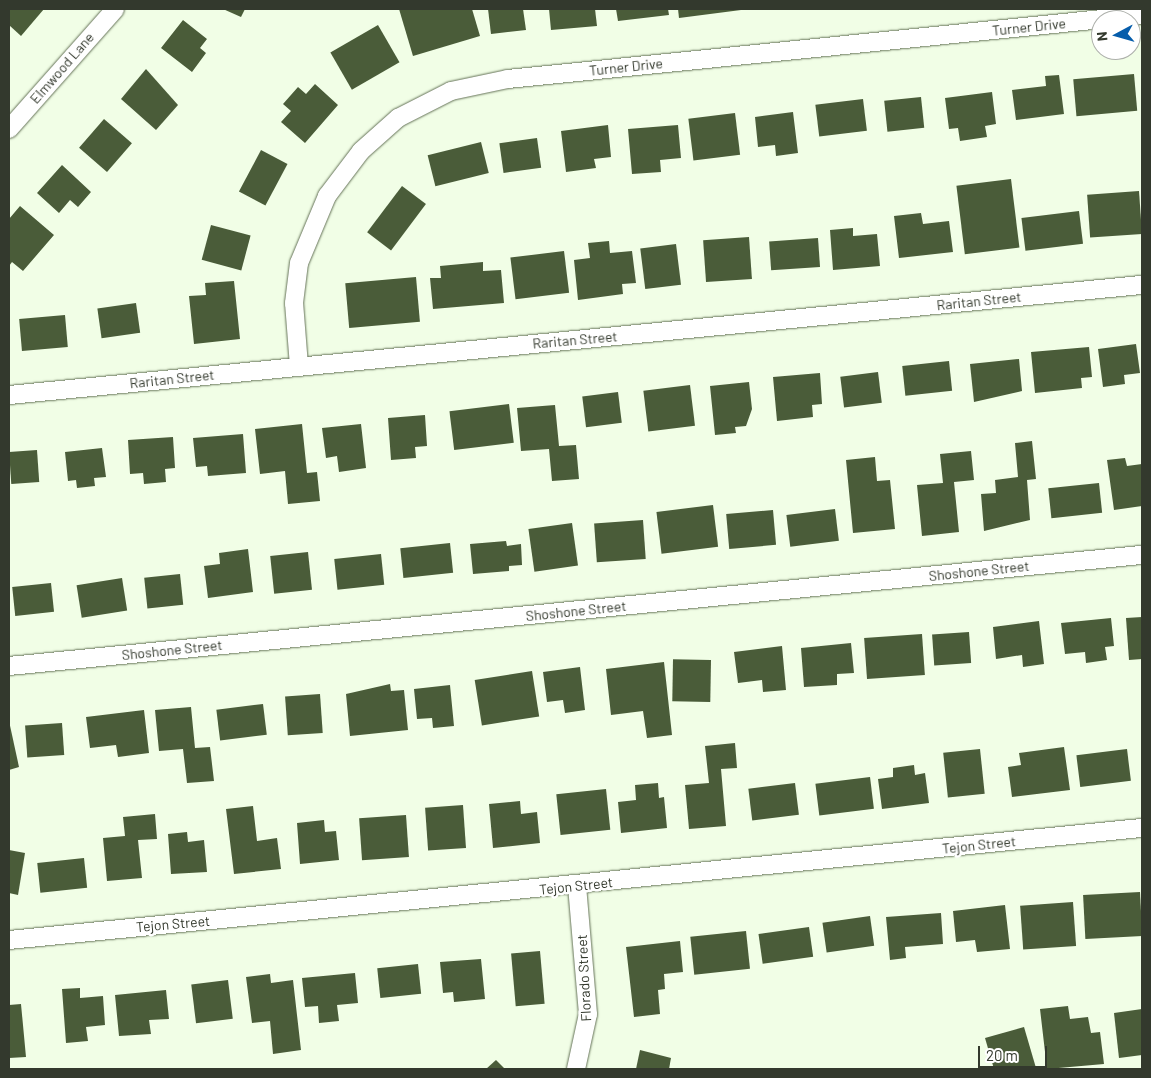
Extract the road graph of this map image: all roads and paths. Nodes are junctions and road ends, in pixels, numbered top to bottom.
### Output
1 (115, 9) edge
2 (1142, 15) edge
3 (9, 129) edge
4 (1142, 285) edge
5 (298, 366) junction
6 (9, 396) edge
7 (1142, 555) edge
8 (9, 666) edge
9 (1142, 828) edge
10 (577, 886) junction
11 (9, 940) edge
12 (576, 1069) edge

1 - 3 street, Elmwood Lane
2 - 5 street, Turner Drive
4 - 5 street, Raritan Street
5 - 6 street, Raritan Street
7 - 8 street, Shoshone Street
9 - 10 street, Tejon Street
10 - 11 street, Tejon Street
10 - 12 street, Florado Street

